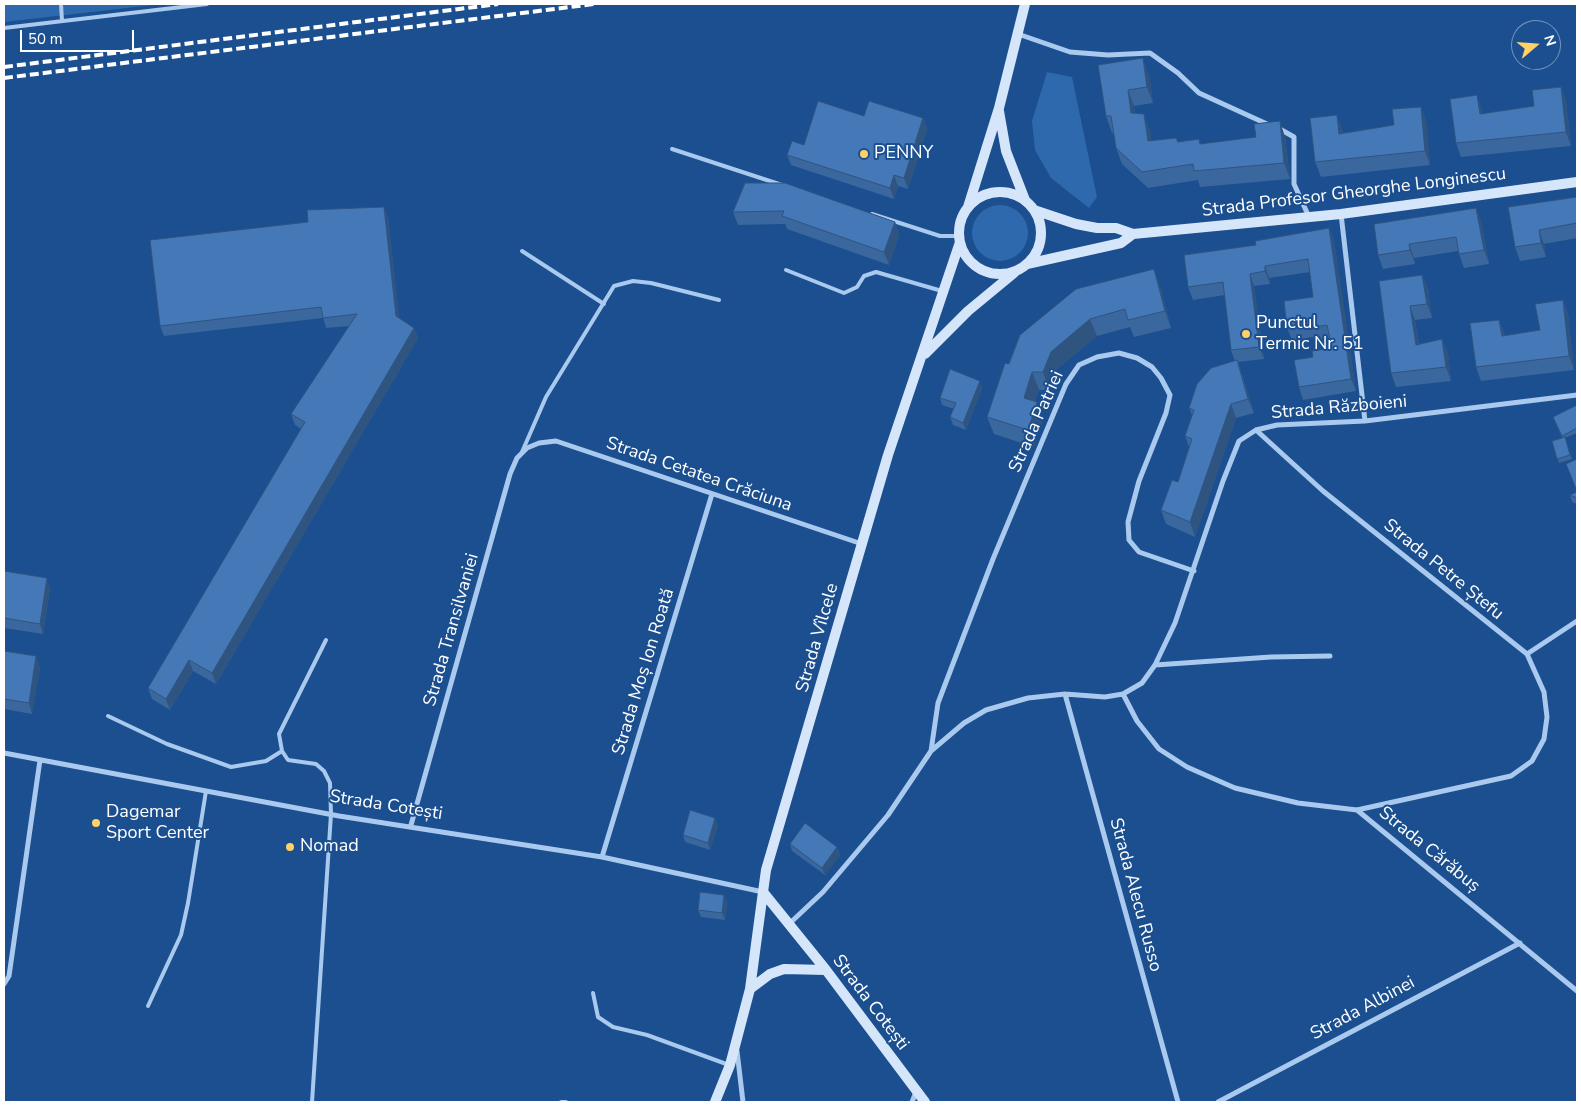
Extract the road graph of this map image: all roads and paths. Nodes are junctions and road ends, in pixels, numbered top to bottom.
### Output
1 (61, 4) edge
2 (159, 4) edge
3 (207, 4) edge
4 (1025, 4) edge
5 (159, 10) junction
6 (62, 22) junction
7 (4, 28) edge
8 (1017, 34) junction
9 (999, 108) junction
10 (672, 149) dead end
11 (1577, 182) edge
12 (791, 188) edge
13 (1025, 200) junction
14 (968, 208) junction
15 (1034, 210) junction
16 (864, 212) edge
17 (1341, 214) junction
18 (1309, 217) junction
19 (1133, 234) junction
20 (960, 239) junction
21 (522, 251) dead end
22 (1027, 264) junction
23 (786, 270) dead end
24 (1017, 271) junction
25 (944, 291) junction
26 (719, 300) dead end
27 (604, 304) junction
28 (923, 356) junction
29 (1577, 395) edge
30 (1366, 421) junction
31 (1256, 430) junction
32 (527, 448) joint
33 (522, 453) junction
34 (712, 494) junction
35 (862, 544) junction
36 (1194, 570) junction
37 (1577, 621) edge
38 (326, 640) dead end
39 (1527, 654) junction
40 (1330, 656) dead end
41 (1155, 665) junction
42 (1065, 694) junction
43 (1123, 694) junction
44 (108, 716) dead end
45 (282, 751) junction
46 (931, 751) junction
47 (4, 753) edge
48 (40, 760) junction
49 (1532, 761) joint
50 (206, 791) junction
51 (1357, 810) junction
52 (331, 814) junction
53 (411, 825) junction
54 (602, 857) junction
55 (763, 892) junction
56 (788, 925) junction
57 (1520, 943) junction
58 (826, 970) junction
59 (4, 984) edge
60 (750, 988) junction
61 (1577, 990) edge
62 (593, 993) dead end
63 (148, 1006) dead end
64 (736, 1043) junction
65 (730, 1065) junction
66 (916, 1092) junction
67 (312, 1102) edge
68 (561, 1102) edge
69 (566, 1102) edge
70 (715, 1102) edge
71 (743, 1102) edge
72 (912, 1102) edge
73 (924, 1102) edge
74 (1178, 1102) edge
75 (1218, 1102) edge

1 - 6 lane
2 - 5 lane
3 - 5 lane
4 - 8 main road
5 - 6 lane
6 - 7 lane
8 - 9 main road
8 - 18 street
9 - 13 main road
9 - 14 main road
10 - 12 lane
11 - 17 main road, Strada Profesor Gheorghe Longinescu
13 - 14 main road
13 - 15 main road
14 - 20 main road
15 - 19 main road, Strada Profesor Gheorghe Longinescu
15 - 22 main road
16 - 20 lane
17 - 18 main road, Strada Profesor Gheorghe Longinescu
17 - 30 street
18 - 19 main road, Strada Profesor Gheorghe Longinescu
19 - 22 main road, Strada Profesor Gheorghe Longinescu
20 - 24 main road
20 - 25 main road, Strada Vîlcele
21 - 27 lane
22 - 24 main road
23 - 25 lane
24 - 28 main road, Strada Vîlcele
25 - 28 main road, Strada Vîlcele
26 - 27 lane
27 - 33 lane
28 - 35 main road, Strada Vîlcele
29 - 30 street, Strada Războieni
30 - 31 street, Strada Războieni
31 - 36 street, Strada Războieni
31 - 39 street, Strada Petre Ștefu
32 - 33 street, Strada Transilvaniei
32 - 34 street, Strada Cetatea Crăciuna
33 - 53 street, Strada Transilvaniei
34 - 35 street, Strada Cetatea Crăciuna
34 - 54 street, Strada Moș Ion Roată
35 - 55 main road, Strada Vîlcele
36 - 41 street, Strada Războieni
36 - 46 street, Strada Patriei
37 - 39 street
38 - 45 lane
39 - 49 street, Strada Petre Ștefu
40 - 41 street
41 - 43 street, Strada Războieni
42 - 43 street
42 - 46 street
42 - 74 street, Strada Alecu Russo
43 - 51 street
44 - 45 lane
45 - 52 lane
46 - 56 street
47 - 48 street, Strada Cotești
48 - 50 street, Strada Cotești
48 - 59 street
49 - 51 street, Strada Cărăbuș
50 - 52 street, Strada Cotești
50 - 63 lane
51 - 57 street, Strada Cărăbuș
52 - 53 street, Strada Cotești
52 - 67 lane
53 - 54 street, Strada Cotești
54 - 55 street, Strada Cotești
55 - 56 main road
55 - 60 main road, Strada Vîlcele
56 - 58 main road, Strada Cotești
57 - 61 street, Strada Cărăbuș
57 - 75 street, Strada Albinei
58 - 60 main road
58 - 66 main road, Strada Cotești
60 - 64 main road, Strada Vîlcele
62 - 65 lane
64 - 65 main road, Strada Vîlcele
64 - 71 street
65 - 70 main road, Strada Vîlcele
66 - 72 street
66 - 73 main road, Strada Cotești
68 - 69 lane

